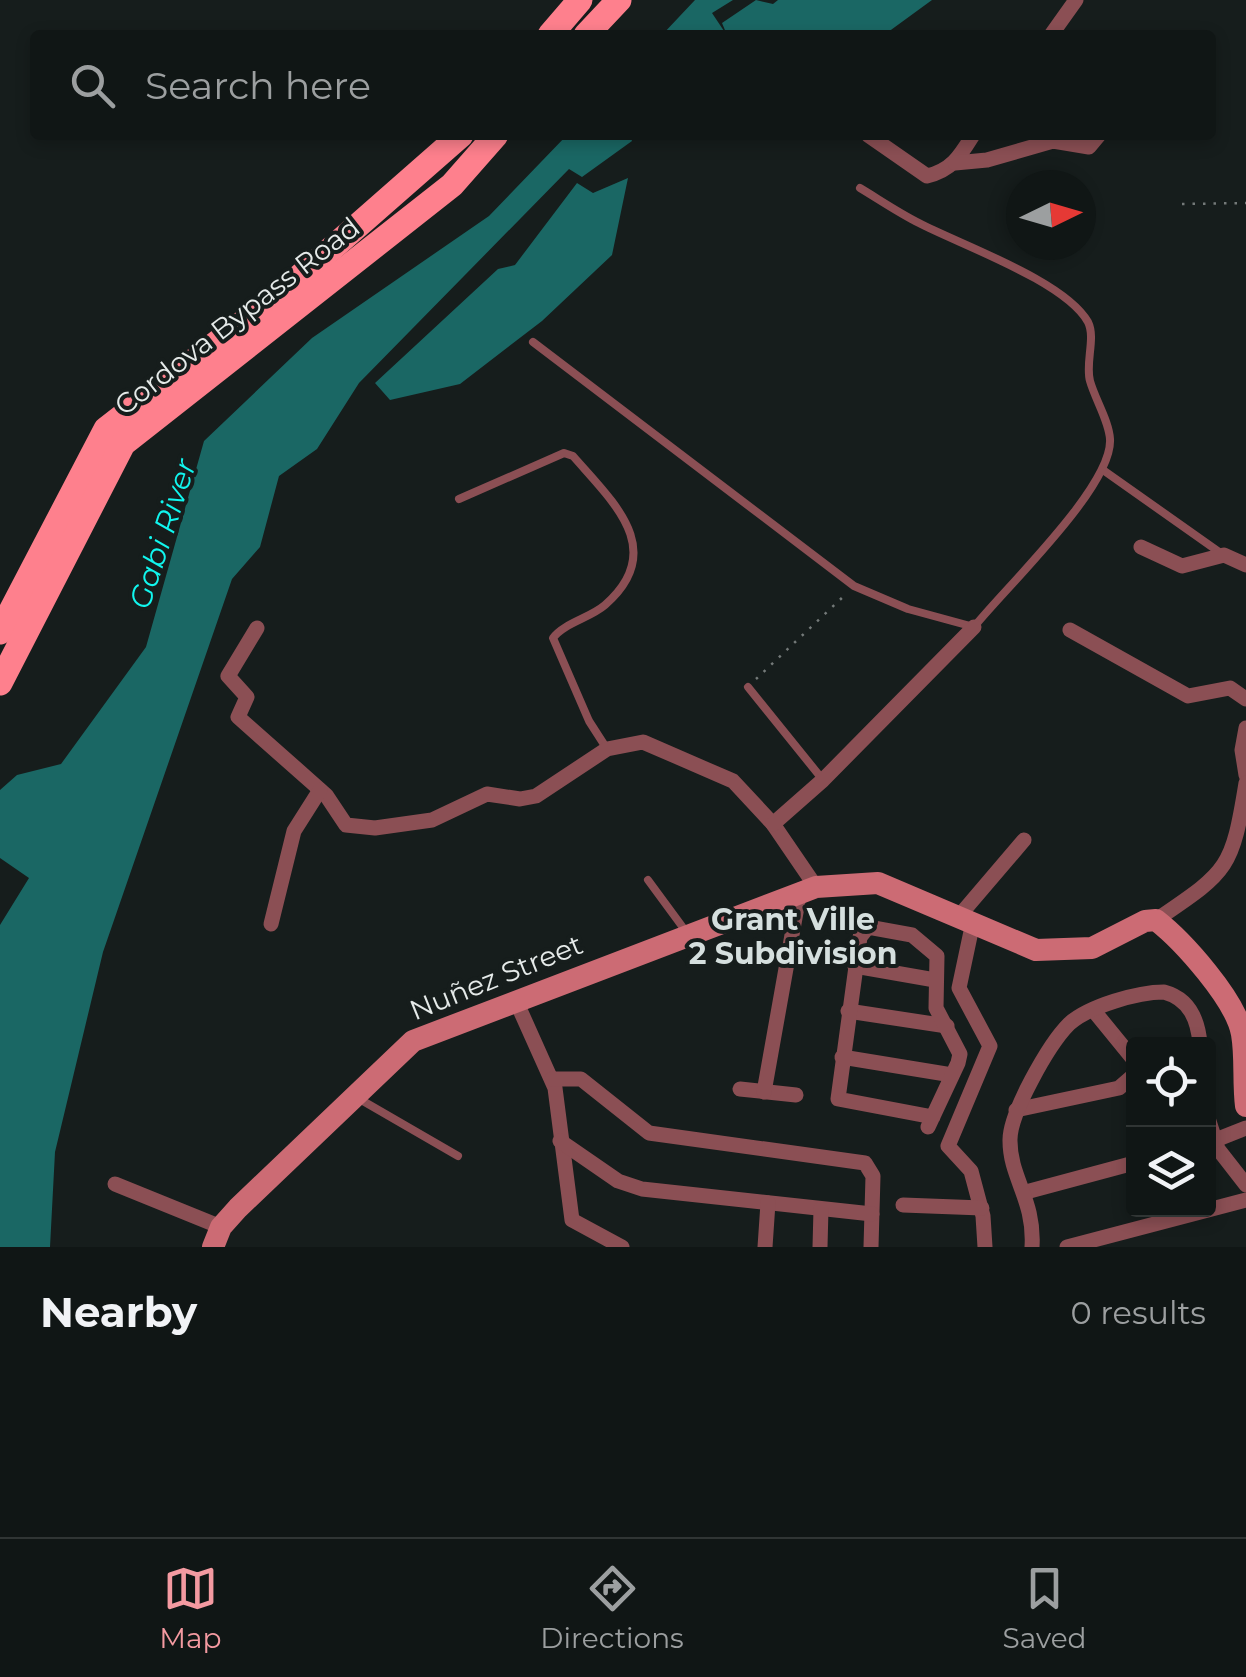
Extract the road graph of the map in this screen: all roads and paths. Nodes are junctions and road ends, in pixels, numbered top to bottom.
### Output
1 (580, 0) edge
2 (619, 0) edge
3 (1069, 3) edge
4 (554, 30) edge
5 (591, 30) edge
6 (1054, 30) edge
7 (455, 140) edge
8 (492, 140) edge
9 (875, 140) edge
10 (970, 140) edge
11 (1095, 140) edge
12 (955, 163) junction
13 (860, 188) dead end
14 (1246, 203) edge
15 (1182, 204) dead end
16 (533, 342) dead end
17 (1103, 470) junction
18 (459, 499) dead end
19 (1141, 546) dead end
20 (1224, 555) junction
21 (1246, 565) edge
22 (854, 586) junction
23 (974, 627) junction
24 (257, 628) dead end
25 (1070, 630) dead end
26 (0, 632) edge
27 (0, 682) edge
28 (748, 687) joint
29 (1246, 699) edge
30 (1246, 728) edge
31 (608, 749) junction
32 (1246, 774) edge
33 (823, 780) junction
34 (1246, 783) edge
35 (320, 790) junction
36 (772, 824) junction
37 (1024, 840) dead end
38 (1228, 863) junction
39 (1246, 868) edge
40 (648, 880) dead end
41 (808, 889) junction
42 (928, 904) junction
43 (966, 919) junction
44 (1156, 920) junction
45 (270, 924) dead end
46 (688, 933) junction
47 (912, 935) junction
48 (855, 966) junction
49 (935, 980) junction
50 (516, 1001) junction
51 (848, 1011) junction
52 (1094, 1011) junction
53 (946, 1026) junction
54 (1199, 1037) edge
55 (1126, 1050) edge
56 (842, 1057) junction
57 (952, 1076) junction
58 (552, 1079) junction
59 (1126, 1082) edge
60 (740, 1089) dead end
61 (764, 1092) junction
62 (796, 1095) dead end
63 (356, 1097) junction
64 (1246, 1106) edge
65 (1016, 1110) junction
66 (1246, 1128) edge
67 (1216, 1140) edge
68 (560, 1142) junction
69 (1216, 1148) edge
70 (458, 1156) dead end
71 (1126, 1165) edge
72 (115, 1184) dead end
73 (1246, 1185) edge
74 (1026, 1192) junction
75 (1246, 1200) edge
76 (768, 1203) junction
77 (904, 1205) dead end
78 (982, 1208) junction
79 (821, 1209) junction
80 (872, 1214) junction
81 (217, 1237) edge
82 (622, 1247) edge
83 (766, 1247) edge
84 (820, 1247) edge
85 (871, 1247) edge
86 (985, 1247) edge
87 (1032, 1247) edge
88 (1067, 1247) edge

1 - 4 main road
2 - 5 main road
3 - 6 street
7 - 26 main road, Cordova Bypass Road
8 - 27 main road, Cordova Bypass Road
9 - 12 street
10 - 12 street
11 - 12 street
13 - 17 lane
14 - 15 path
16 - 22 lane
17 - 20 lane
17 - 23 lane
18 - 31 lane
19 - 20 street
20 - 21 street
22 - 23 lane
22 - 28 path
23 - 33 street
24 - 35 street
25 - 29 street
28 - 33 lane
30 - 32 street
31 - 35 street
31 - 36 street
33 - 36 street
34 - 38 street
35 - 45 street
36 - 41 street
37 - 43 street
38 - 39 street
38 - 44 street
40 - 46 lane
41 - 42 street, Nuñez Street
41 - 46 street, Nuñez Street
41 - 61 street
42 - 43 street, Nuñez Street
42 - 47 street
43 - 44 street, Nuñez Street
43 - 78 street
44 - 64 street
46 - 50 street, Nuñez Street
47 - 48 street
47 - 49 street
48 - 49 street
48 - 51 street
49 - 53 street
50 - 58 street
50 - 63 street, Nuñez Street
51 - 53 street
51 - 56 street
52 - 54 street
52 - 55 street
52 - 65 street
53 - 57 street
56 - 57 street
56 - 57 street
58 - 68 street
58 - 80 street
59 - 65 street
60 - 61 street
61 - 62 street
63 - 70 lane
63 - 81 street, Nuñez Street
65 - 74 street
66 - 67 street
68 - 76 street
68 - 82 street
69 - 73 street
71 - 74 street
72 - 81 street
74 - 87 street
75 - 88 street
76 - 79 street
76 - 83 street
77 - 78 street
78 - 86 street
79 - 80 street
79 - 84 street
80 - 85 street

